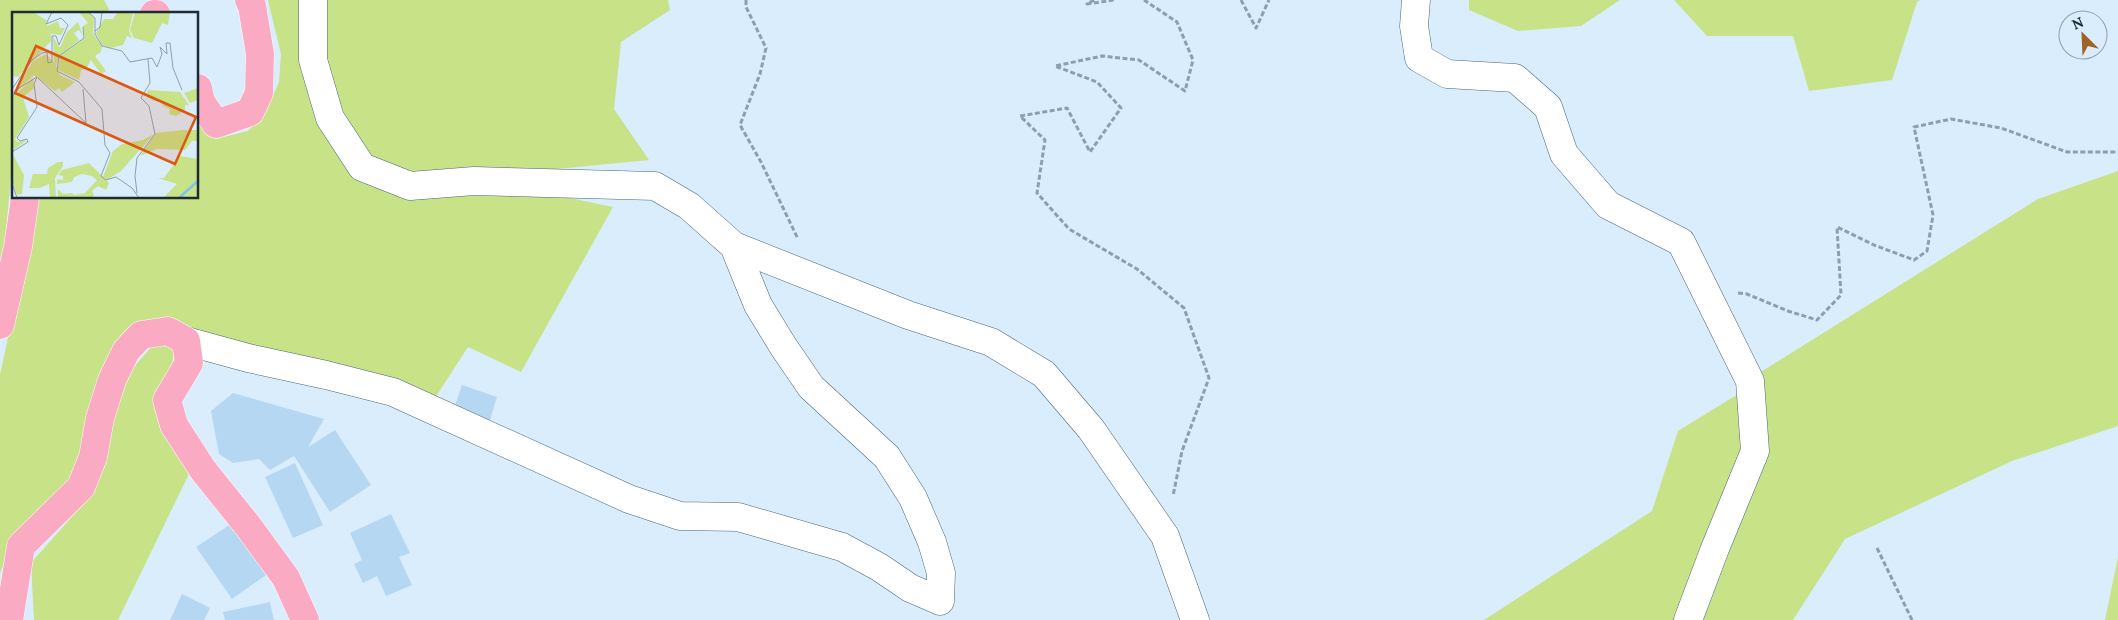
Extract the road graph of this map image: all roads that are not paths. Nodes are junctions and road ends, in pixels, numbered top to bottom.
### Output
1 (249, 0) edge
2 (313, 0) edge
3 (1416, 0) edge
4 (199, 95) edge
5 (25, 199) edge
6 (734, 246) junction
7 (0, 325) edge
8 (186, 341) junction
9 (10, 620) edge
10 (305, 620) edge
11 (1196, 620) edge
12 (1688, 620) edge

1 - 4 main road
2 - 6 street
3 - 12 street
5 - 7 main road
6 - 8 street
6 - 11 street
8 - 9 main road
8 - 10 main road

